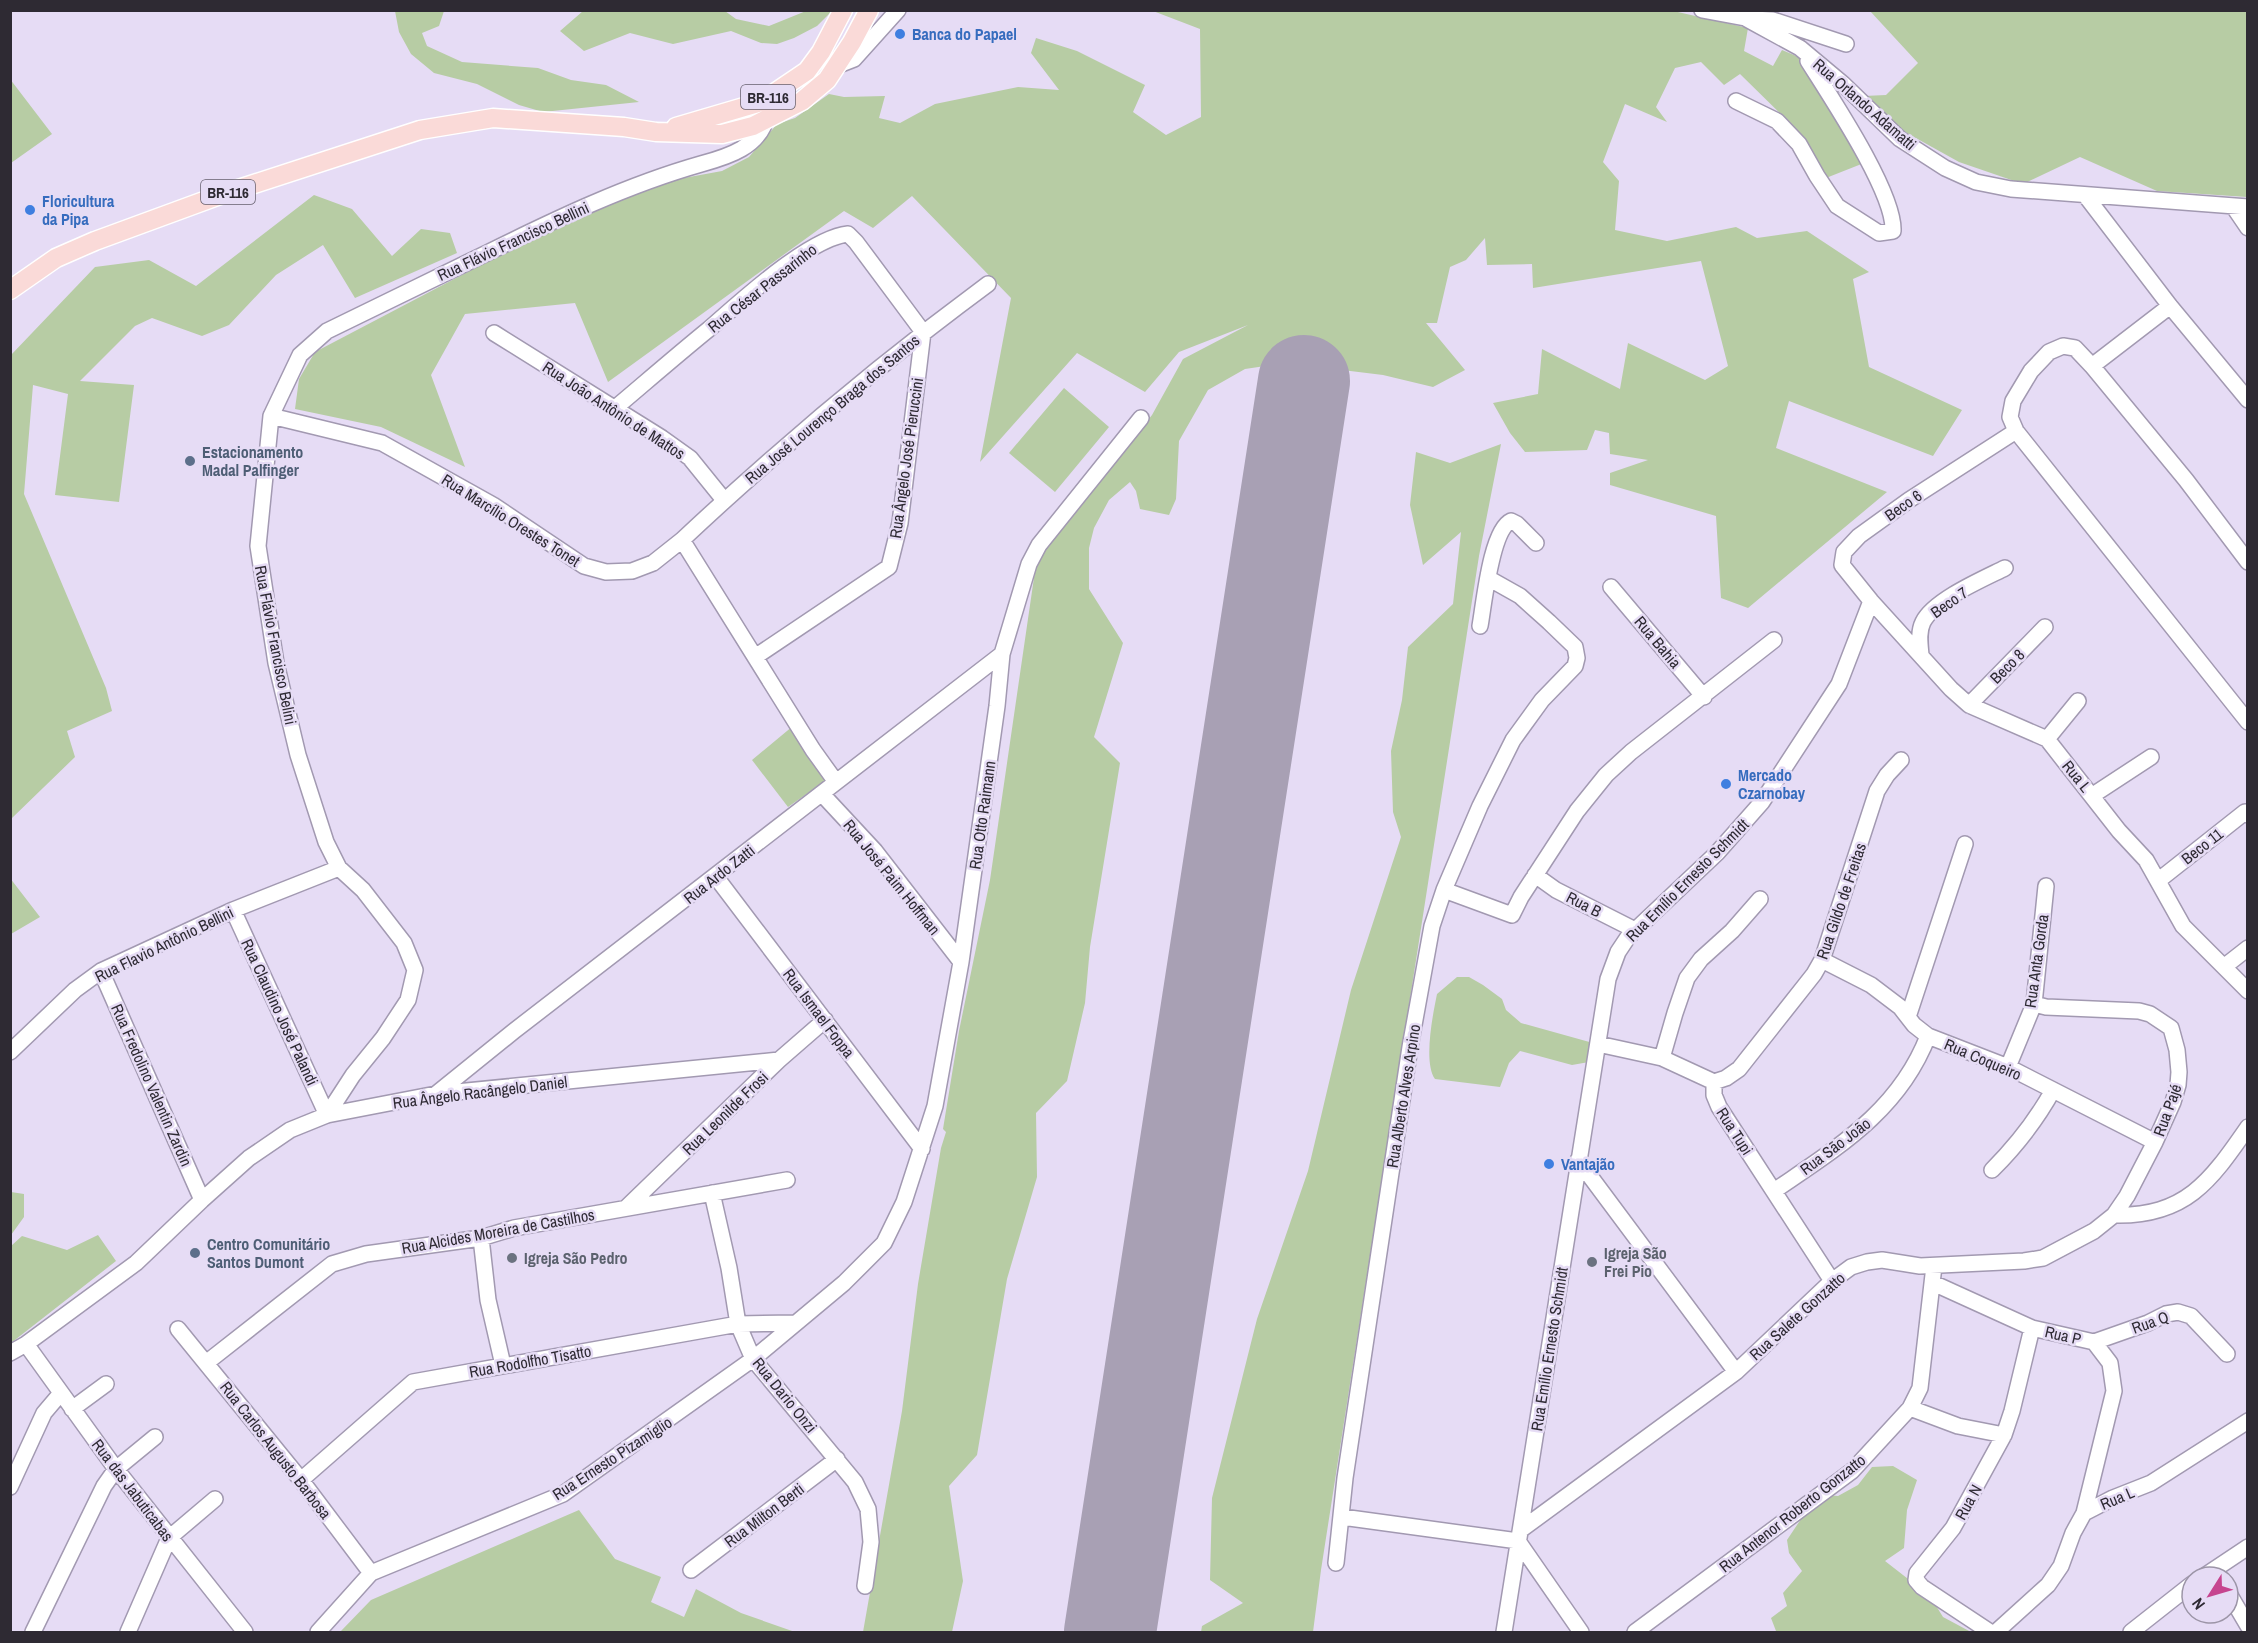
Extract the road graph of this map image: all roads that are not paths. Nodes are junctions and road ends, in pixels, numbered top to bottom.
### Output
1 (843, 10) edge
2 (869, 10) edge
3 (898, 10) edge
4 (1702, 10) edge
5 (1745, 18) junction
6 (1846, 44) dead end
7 (1800, 48) junction
8 (821, 52) junction
9 (836, 66) junction
10 (770, 96) junction
11 (1736, 101) dead end
12 (766, 120) junction
13 (657, 132) junction
14 (2085, 195) junction
15 (2240, 206) edge
16 (2247, 228) edge
17 (988, 284) dead end
18 (10, 290) edge
19 (2170, 306) junction
20 (923, 332) junction
21 (494, 333) dead end
22 (2092, 366) junction
23 (2247, 400) edge
24 (614, 409) junction
25 (271, 416) junction
26 (1142, 418) dead end
27 (2016, 431) junction
28 (724, 500) junction
29 (682, 540) junction
30 (1536, 543) dead end
31 (2247, 562) edge
32 (2006, 568) dead end
33 (1488, 578) junction
34 (1611, 587) dead end
35 (1871, 601) junction
36 (1480, 626) dead end
37 (2045, 627) dead end
38 (1774, 640) dead end
39 (1002, 654) junction
40 (1921, 655) junction
41 (755, 657) junction
42 (1704, 697) junction
43 (2078, 701) dead end
44 (1969, 705) junction
45 (2247, 722) edge
46 (2047, 739) junction
47 (2151, 757) dead end
48 (1901, 760) dead end
49 (836, 782) junction
50 (822, 794) junction
51 (2093, 795) junction
52 (2246, 813) edge
53 (1965, 844) dead end
54 (339, 868) junction
55 (1535, 875) junction
56 (716, 876) junction
57 (2159, 880) junction
58 (2046, 886) dead end
59 (1444, 890) junction
60 (1760, 899) dead end
61 (233, 910) junction
62 (1635, 930) junction
63 (2247, 948) edge
64 (1822, 960) junction
65 (961, 962) junction
66 (2224, 966) junction
67 (101, 971) junction
68 (2247, 991) edge
69 (2034, 1004) junction
70 (1908, 1017) junction
71 (825, 1020) junction
72 (1928, 1036) junction
73 (1598, 1044) junction
74 (10, 1052) edge
75 (1662, 1058) junction
76 (779, 1060) junction
77 (2008, 1067) junction
78 (1714, 1082) junction
79 (2053, 1090) junction
80 (436, 1094) junction
81 (327, 1115) junction
82 (2247, 1127) edge
83 (2155, 1142) junction
84 (922, 1149) junction
85 (1578, 1160) junction
86 (1992, 1170) dead end
87 (787, 1180) dead end
88 (1774, 1191) junction
89 (712, 1193) junction
90 (202, 1200) junction
91 (627, 1207) junction
92 (2114, 1215) junction
93 (481, 1238) junction
94 (884, 1243) joint
95 (1934, 1266) junction
96 (1832, 1281) junction
97 (1933, 1283) junction
98 (795, 1323) junction
99 (738, 1324) junction
100 (2032, 1328) junction
101 (178, 1329) dead end
102 (2094, 1342) junction
103 (26, 1344) junction
104 (10, 1353) edge
105 (2227, 1354) dead end
106 (753, 1359) junction
107 (206, 1363) junction
108 (503, 1365) junction
109 (1736, 1372) junction
110 (106, 1384) dead end
111 (62, 1393) junction
112 (1910, 1408) junction
113 (72, 1409) junction
114 (2247, 1420) edge
115 (2004, 1435) junction
116 (155, 1437) dead end
117 (837, 1459) junction
118 (116, 1469) junction
119 (301, 1480) junction
120 (10, 1487) edge
121 (215, 1499) dead end
122 (2084, 1513) junction
123 (1342, 1516) junction
124 (1520, 1535) junction
125 (169, 1538) junction
126 (2247, 1547) edge
127 (1336, 1563) dead end
128 (2224, 1565) edge
129 (691, 1570) dead end
130 (371, 1573) junction
131 (865, 1586) dead end
132 (2180, 1593) edge
133 (33, 1632) edge
134 (128, 1632) edge
135 (245, 1632) edge
136 (318, 1632) edge
137 (1504, 1632) edge
138 (1581, 1632) edge
139 (1635, 1632) edge
140 (1990, 1632) edge
141 (1996, 1632) edge
142 (2131, 1632) edge

1 - 8 main road, BR-116
2 - 9 main road, BR-116
3 - 9 street
4 - 5 street, Rua Orlando Adamatti
5 - 6 street
5 - 7 street, Rua Orlando Adamatti
7 - 11 street
7 - 14 street, Rua Orlando Adamatti
8 - 9 street
8 - 10 main road, BR-116
9 - 12 main road, BR-116
10 - 12 street, Rua Flávio Francisco Bellini
10 - 13 main road, BR-116
12 - 13 main road, BR-116
12 - 25 street, Rua Flávio Francisco Bellini
13 - 18 main road, BR-116
14 - 15 street, Rua Orlando Adamatti
14 - 19 street
15 - 16 street
17 - 20 street, Rua José Lourenço Braga dos Santos
19 - 22 street
19 - 23 street
20 - 24 street, Rua César Passarinho
20 - 28 street, Rua José Lourenço Braga dos Santos
20 - 41 street, Rua Ângelo José Pieruccini
21 - 24 street, Rua João Antônio de Mattos
22 - 27 street
22 - 31 street
24 - 28 street, Rua João Antônio de Mattos
25 - 29 street, Rua Marcílio Orestes Tonet
25 - 54 street, Rua Flávio Francisco Belini
26 - 39 street, Rua Otto Raimann
27 - 35 street, Beco 6
27 - 45 street
28 - 29 street, Rua José Lourenço Braga dos Santos
29 - 41 street
30 - 33 street
32 - 40 street, Beco 7
33 - 36 street
33 - 59 street, Rua Alberto Alves Arpino
34 - 42 street, Rua Bahia
35 - 40 street, Rua L
35 - 62 street, Rua Emílio Ernesto Schmidt
37 - 44 street, Beco 8
38 - 42 street
39 - 49 street, Rua Ardo Zatti
39 - 65 street, Rua Otto Raimann
40 - 44 street, Rua L
41 - 49 street
42 - 55 street
43 - 46 street
44 - 46 street, Rua L
46 - 51 street, Rua L
47 - 51 street
48 - 64 street, Rua Gildo de Freitas
49 - 50 street, Rua Ardo Zatti
50 - 56 street, Rua Ardo Zatti
50 - 65 street, Rua José Paim Hoffman
51 - 57 street, Rua L
52 - 57 street, Beco 11
53 - 70 street
54 - 61 street, Rua Flavio Antônio Bellini
54 - 81 street
55 - 59 street
55 - 62 street, Rua B
56 - 71 street, Rua Ismael Foppa
56 - 80 street, Rua Ardo Zatti
57 - 66 street, Rua L
58 - 69 street, Rua Anta Gorda
59 - 123 street, Rua Alberto Alves Arpino
60 - 75 street
61 - 67 street, Rua Flavio Antônio Bellini
61 - 81 street, Rua Claudino José Palandi
62 - 73 street, Rua Emílio Ernesto Schmidt
63 - 66 street
64 - 70 street, Rua Coqueiro
64 - 78 street, Rua Gildo de Freitas
65 - 84 street, Rua Otto Raimann
66 - 68 street, Rua L
67 - 74 street, Rua Flavio Antônio Bellini
67 - 90 street, Rua Fredolino Valentin Zardin
69 - 77 street, Rua Anta Gorda
69 - 83 street, Rua Pajé
70 - 72 street, Rua Coqueiro
71 - 76 street, Rua Leonilde Frosi
71 - 84 street, Rua Ismael Foppa
72 - 77 street, Rua Coqueiro
72 - 88 street, Rua São João
73 - 75 street
73 - 85 street, Rua Emílio Ernesto Schmidt
75 - 78 street
76 - 80 street, Rua Ângelo Racângelo Daniel
76 - 91 street, Rua Leonilde Frosi
77 - 79 street, Rua Coqueiro
78 - 88 street, Rua Tupi
79 - 83 street, Rua Coqueiro
79 - 86 street
80 - 81 street, Rua Ângelo Racângelo Daniel
81 - 90 street, Rua Ângelo Racângelo Daniel
82 - 92 street
83 - 92 street, Rua Pajé
84 - 94 street, Rua Otto Raimann
85 - 109 street
85 - 124 street, Rua Emílio Ernesto Schmidt
87 - 89 street, Rua Alcides Moreira de Castilhos
88 - 96 street, Rua Tupi
89 - 91 street, Rua Alcides Moreira de Castilhos
89 - 99 street, Rua Dario Onzi
90 - 103 street, Rua Ângelo Racângelo Daniel
91 - 93 street, Rua Alcides Moreira de Castilhos
92 - 95 street, Rua Salete Gonzatto
93 - 107 street, Rua Alcides Moreira de Castilhos
93 - 108 street
94 - 98 street, Rua Ernesto Pizamiglio
95 - 96 street, Rua Salete Gonzatto
95 - 97 street, Rua Antenor Roberto Gonzatto
96 - 109 street, Rua Salete Gonzatto
97 - 100 street, Rua P
97 - 112 street, Rua Antenor Roberto Gonzatto
98 - 99 street, Rua Rodolfho Tisatto
98 - 106 street, Rua Ernesto Pizamiglio
99 - 106 street, Rua Dario Onzi
99 - 108 street, Rua Rodolfho Tisatto
100 - 102 street, Rua P
100 - 115 street, Rua N
101 - 107 street, Rua Carlos Augusto Barbosa
102 - 105 street, Rua Q
102 - 122 street, Rua P
103 - 104 street, Rua Ângelo Racângelo Daniel
103 - 111 street, Rua das Jabuticabas
106 - 117 street, Rua Dario Onzi
106 - 130 street, Rua Ernesto Pizamiglio
107 - 119 street, Rua Carlos Augusto Barbosa
108 - 119 street, Rua Rodolfho Tisatto
109 - 124 street, Rua Salete Gonzatto
110 - 113 street
111 - 113 street, Rua das Jabuticabas
111 - 120 street
112 - 115 street
112 - 139 street, Rua Antenor Roberto Gonzatto
113 - 118 street, Rua das Jabuticabas
114 - 122 street, Rua L
115 - 140 street, Rua N
116 - 118 street
117 - 129 street, Rua Milton Berti
117 - 131 street, Rua Dario Onzi
118 - 125 street, Rua das Jabuticabas
118 - 133 street
119 - 130 street, Rua Carlos Augusto Barbosa
121 - 125 street
122 - 141 street, Rua L
123 - 124 street
123 - 127 street, Rua Alberto Alves Arpino
124 - 137 street, Rua Emílio Ernesto Schmidt
124 - 138 street
125 - 134 street
125 - 135 street, Rua das Jabuticabas
126 - 128 street
130 - 136 street, Rua Ernesto Pizamiglio
132 - 142 street

